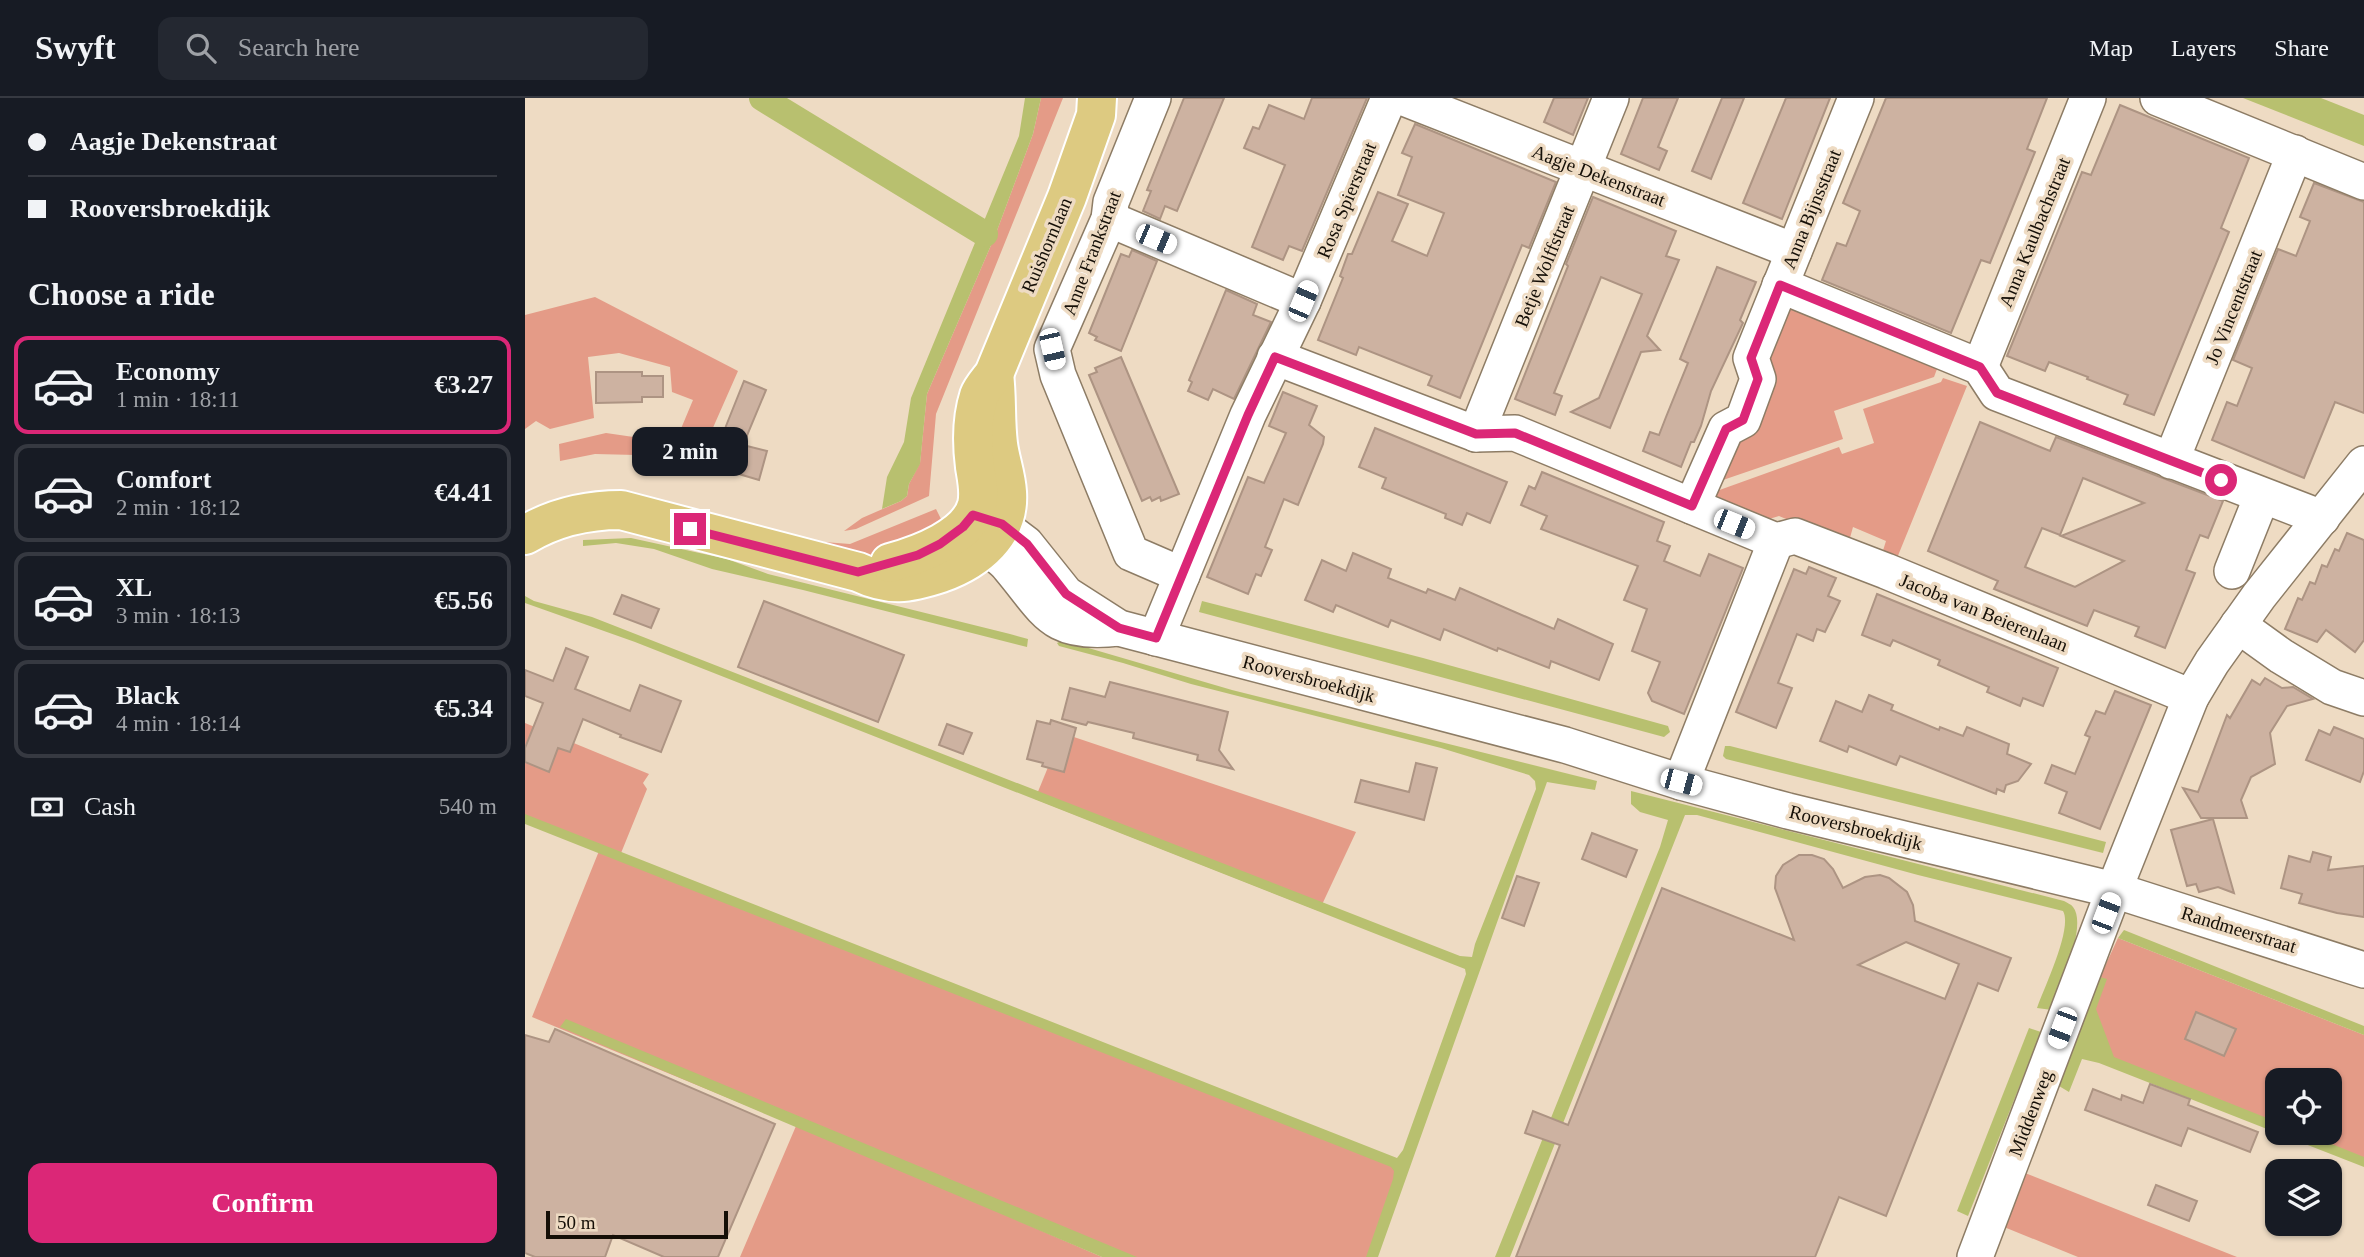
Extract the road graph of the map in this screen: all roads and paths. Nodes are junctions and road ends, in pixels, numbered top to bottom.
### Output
1 (1153, 98) edge
2 (1389, 98) edge
3 (1404, 98) edge
4 (1611, 98) edge
5 (1856, 98) edge
6 (2088, 98) edge
7 (2158, 98) edge
8 (1101, 104) edge
9 (2295, 153) junction
10 (1583, 169) junction
11 (2364, 182) edge
12 (1109, 219) junction
13 (1794, 251) junction
14 (1780, 285) junction
15 (1303, 301) junction
16 (1275, 357) junction
17 (1980, 367) junction
18 (1476, 434) junction
19 (2171, 461) junction
20 (2364, 464) edge
21 (2262, 496) junction
22 (1692, 506) junction
23 (2322, 519) junction
24 (987, 529) junction
25 (525, 535) edge
26 (1776, 541) junction
27 (2232, 571) dead end
28 (1182, 575) junction
29 (2238, 625) junction
30 (1156, 638) junction
31 (2191, 697) junction
32 (2364, 698) edge
33 (1681, 782) junction
34 (2114, 890) junction
35 (2364, 970) edge
36 (1975, 1257) edge

1 - 12 street, Anne Frankstraat
2 - 15 street, Rosa Spierstraat
3 - 10 street, Aagje Dekenstraat
4 - 10 street, Betje Wolffstraat
5 - 13 street, Anna Bijnsstraat
6 - 17 street, Anna Kaulbachstraat
7 - 9 street
8 - 24 main road, Ruishornlaan
9 - 11 street
9 - 19 street, Jo Vincentstraat
10 - 13 street, Aagje Dekenstraat
10 - 18 street, Betje Wolffstraat
12 - 15 street
12 - 28 street, Anne Frankstraat
13 - 14 street, Anna Bijnsstraat
14 - 17 street
14 - 22 street, Anna Bijnsstraat
15 - 16 street, Rosa Spierstraat
16 - 18 street, Jacoba van Beierenlaan
16 - 28 street, Rosa Spierstraat
17 - 19 street
18 - 22 street, Jacoba van Beierenlaan
19 - 21 street
20 - 23 street
21 - 23 street
21 - 27 street
22 - 26 street, Jacoba van Beierenlaan
23 - 29 street
24 - 25 main road
24 - 30 street, Rooversbroekdijk
26 - 31 street, Jacoba van Beierenlaan
26 - 33 street
28 - 30 street, Rosa Spierstraat
29 - 31 street
29 - 32 street
30 - 33 street, Rooversbroekdijk
31 - 34 street
33 - 34 street, Rooversbroekdijk
34 - 35 street, Randmeerstraat
34 - 36 street, Middenweg

